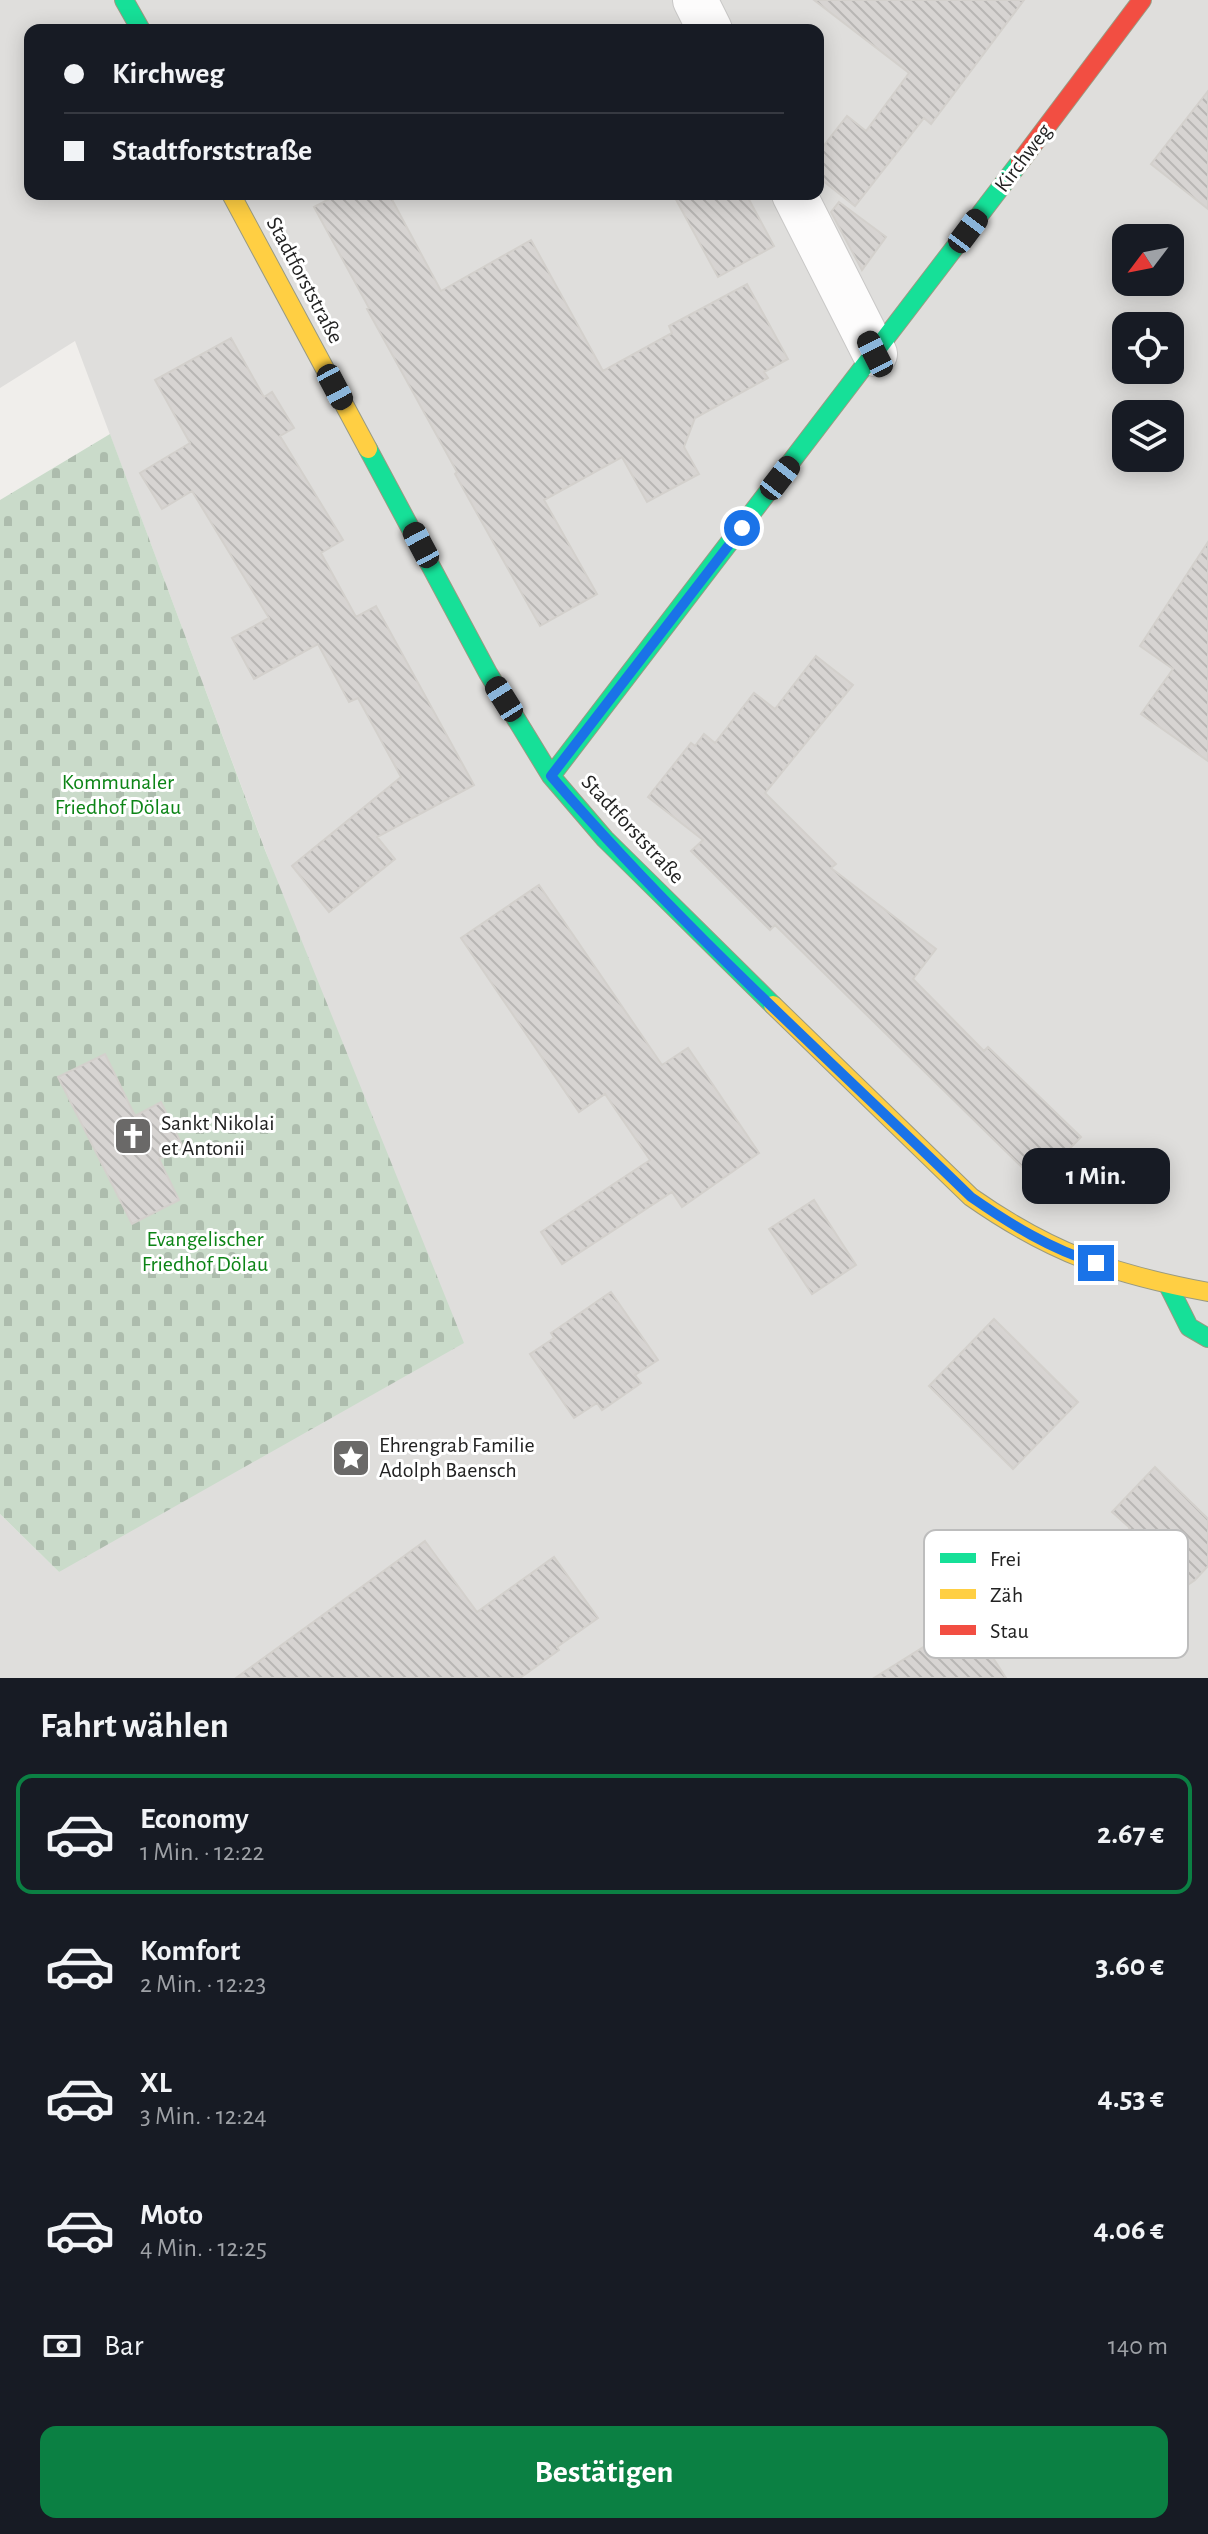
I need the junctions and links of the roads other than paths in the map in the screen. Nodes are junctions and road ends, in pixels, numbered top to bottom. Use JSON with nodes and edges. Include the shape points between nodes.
{"nodes":[{"id":1,"x":124,"y":0,"type":"edge"},
{"id":2,"x":695,"y":0,"type":"edge"},
{"id":3,"x":1142,"y":0,"type":"edge"},
{"id":4,"x":138,"y":24,"type":"edge"},
{"id":5,"x":707,"y":24,"type":"edge"},
{"id":6,"x":234,"y":200,"type":"edge"},
{"id":7,"x":797,"y":200,"type":"edge"},
{"id":8,"x":875,"y":354,"type":"junction"},
{"id":9,"x":551,"y":776,"type":"junction"},
{"id":10,"x":1195,"y":1271,"type":"dead end"},
{"id":11,"x":1168,"y":1285,"type":"junction"},
{"id":12,"x":1208,"y":1292,"type":"edge"},
{"id":13,"x":1208,"y":1338,"type":"edge"}],
"edges":[{"from":1,"to":4,"type":"main road"},
{"from":2,"to":5,"type":"street"},
{"from":3,"to":8,"type":"main road","name":"Kirchweg"},
{"from":6,"to":9,"type":"main road","name":"Stadtforststraße","via":[[488,673]]},
{"from":7,"to":8,"type":"street"},
{"from":8,"to":9,"type":"main road","name":"Kirchweg"},
{"from":9,"to":11,"type":"main road","name":"Stadtforststraße","via":[[706,941],[971,1197],[1072,1256]]},
{"from":10,"to":11,"type":"main road"},
{"from":11,"to":12,"type":"main road","name":"Stadtforststraße"},
{"from":11,"to":13,"type":"main road","via":[[1189,1327]]}]}
